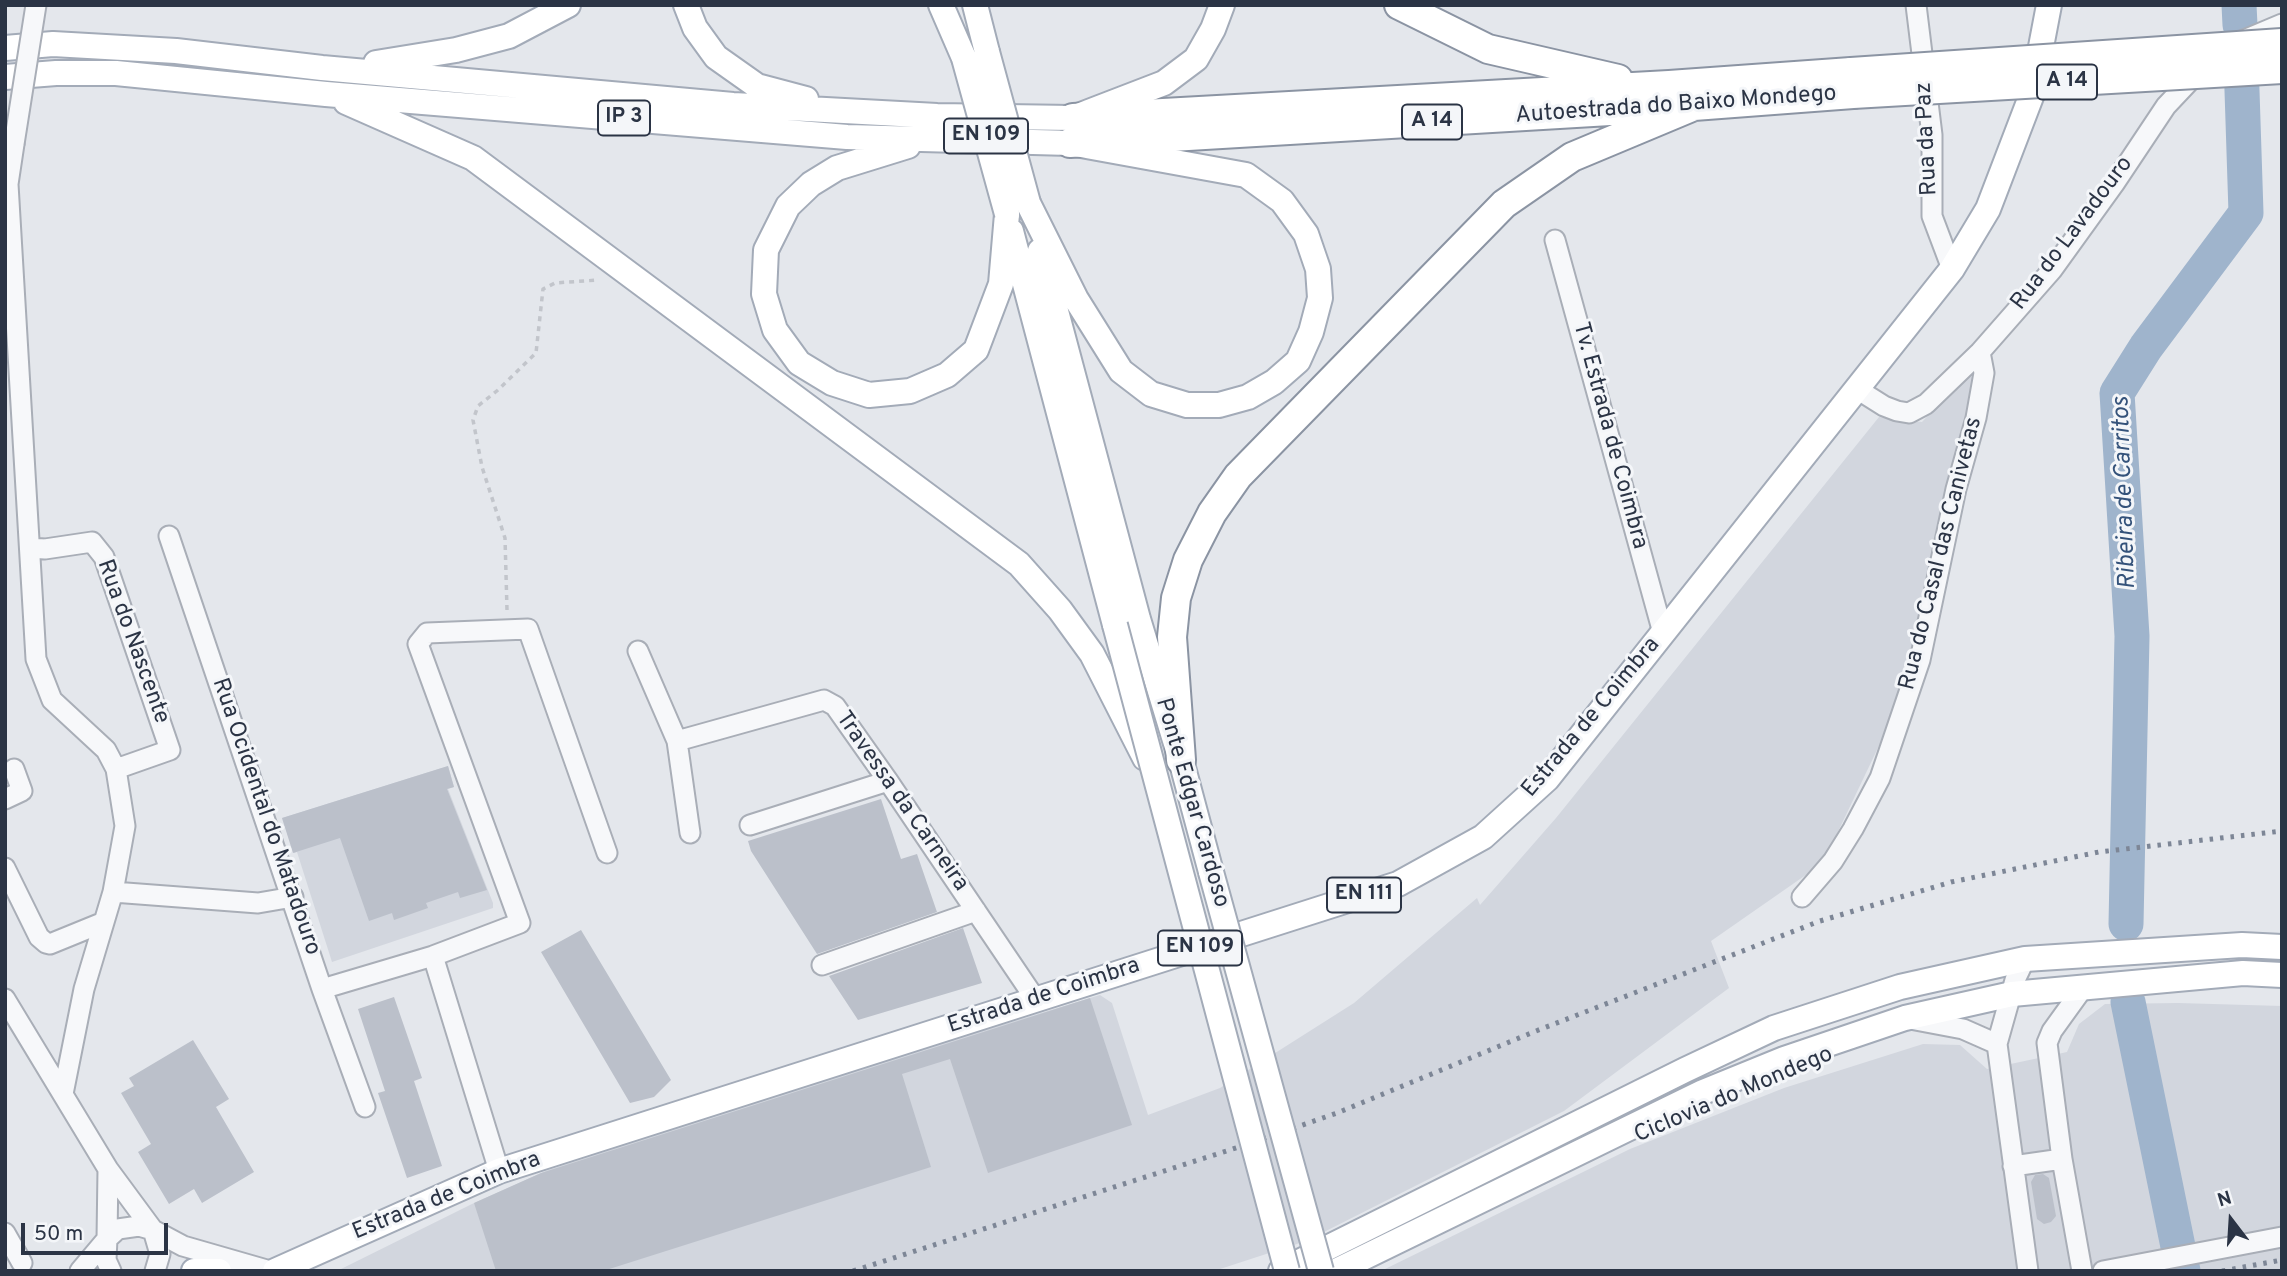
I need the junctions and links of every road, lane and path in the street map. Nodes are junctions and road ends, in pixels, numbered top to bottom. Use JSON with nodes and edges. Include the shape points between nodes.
{"nodes":[{"id":1,"x":36,"y":5,"type":"edge"},
{"id":2,"x":568,"y":5,"type":"edge"},
{"id":3,"x":687,"y":5,"type":"edge"},
{"id":4,"x":941,"y":5,"type":"edge"},
{"id":5,"x":950,"y":5,"type":"edge"},
{"id":6,"x":975,"y":5,"type":"edge"},
{"id":7,"x":992,"y":5,"type":"edge"},
{"id":8,"x":1222,"y":5,"type":"edge"},
{"id":9,"x":1399,"y":5,"type":"edge"},
{"id":10,"x":1916,"y":5,"type":"edge"},
{"id":11,"x":2049,"y":5,"type":"edge"},
{"id":12,"x":2282,"y":24,"type":"edge"},
{"id":13,"x":2282,"y":43,"type":"edge"},
{"id":14,"x":5,"y":48,"type":"edge"},
{"id":15,"x":976,"y":55,"type":"junction"},
{"id":16,"x":322,"y":68,"type":"junction"},
{"id":17,"x":2282,"y":69,"type":"edge"},
{"id":18,"x":5,"y":77,"type":"edge"},
{"id":19,"x":1852,"y":83,"type":"junction"},
{"id":20,"x":1669,"y":85,"type":"junction"},
{"id":21,"x":326,"y":94,"type":"junction"},
{"id":22,"x":1694,"y":106,"type":"junction"},
{"id":23,"x":857,"y":113,"type":"junction"},
{"id":24,"x":1071,"y":131,"type":"junction"},
{"id":25,"x":926,"y":140,"type":"junction"},
{"id":26,"x":1017,"y":208,"type":"junction"},
{"id":27,"x":1555,"y":240,"type":"dead end"},
{"id":28,"x":1952,"y":269,"type":"junction"},
{"id":29,"x":599,"y":279,"type":"dead end"},
{"id":30,"x":1980,"y":352,"type":"junction"},
{"id":31,"x":1857,"y":389,"type":"junction"},
{"id":32,"x":170,"y":536,"type":"dead end"},
{"id":33,"x":30,"y":548,"type":"junction"},
{"id":34,"x":1126,"y":622,"type":"junction"},
{"id":35,"x":510,"y":629,"type":"junction"},
{"id":36,"x":1663,"y":633,"type":"junction"},
{"id":37,"x":638,"y":651,"type":"dead end"},
{"id":38,"x":677,"y":741,"type":"junction"},
{"id":39,"x":1181,"y":760,"type":"junction"},
{"id":40,"x":14,"y":769,"type":"dead end"},
{"id":41,"x":116,"y":769,"type":"junction"},
{"id":42,"x":1152,"y":772,"type":"junction"},
{"id":43,"x":888,"y":780,"type":"junction"},
{"id":44,"x":5,"y":799,"type":"edge"},
{"id":45,"x":750,"y":825,"type":"dead end"},
{"id":46,"x":690,"y":833,"type":"dead end"},
{"id":47,"x":607,"y":853,"type":"dead end"},
{"id":48,"x":5,"y":868,"type":"edge"},
{"id":49,"x":113,"y":892,"type":"junction"},
{"id":50,"x":293,"y":897,"type":"junction"},
{"id":51,"x":1802,"y":897,"type":"dead end"},
{"id":52,"x":976,"y":911,"type":"junction"},
{"id":53,"x":104,"y":922,"type":"junction"},
{"id":54,"x":2282,"y":947,"type":"edge"},
{"id":55,"x":433,"y":956,"type":"junction"},
{"id":56,"x":2025,"y":959,"type":"junction"},
{"id":57,"x":822,"y":965,"type":"dead end"},
{"id":58,"x":2282,"y":975,"type":"edge"},
{"id":59,"x":2083,"y":988,"type":"junction"},
{"id":60,"x":322,"y":989,"type":"junction"},
{"id":61,"x":2012,"y":994,"type":"junction"},
{"id":62,"x":5,"y":999,"type":"edge"},
{"id":63,"x":1037,"y":1000,"type":"junction"},
{"id":64,"x":1905,"y":1018,"type":"junction"},
{"id":65,"x":1997,"y":1044,"type":"junction"},
{"id":66,"x":63,"y":1094,"type":"junction"},
{"id":67,"x":365,"y":1107,"type":"dead end"},
{"id":68,"x":2062,"y":1159,"type":"junction"},
{"id":69,"x":2013,"y":1166,"type":"junction"},
{"id":70,"x":108,"y":1169,"type":"junction"},
{"id":71,"x":499,"y":1171,"type":"junction"},
{"id":72,"x":153,"y":1230,"type":"junction"},
{"id":73,"x":5,"y":1233,"type":"edge"},
{"id":74,"x":2282,"y":1237,"type":"edge"},
{"id":75,"x":107,"y":1239,"type":"junction"},
{"id":76,"x":20,"y":1266,"type":"edge"},
{"id":77,"x":80,"y":1271,"type":"edge"},
{"id":78,"x":111,"y":1271,"type":"edge"},
{"id":79,"x":155,"y":1271,"type":"edge"},
{"id":80,"x":194,"y":1271,"type":"edge"},
{"id":81,"x":219,"y":1271,"type":"edge"},
{"id":82,"x":272,"y":1271,"type":"edge"},
{"id":83,"x":1281,"y":1271,"type":"edge"},
{"id":84,"x":1287,"y":1271,"type":"edge"},
{"id":85,"x":1321,"y":1271,"type":"edge"},
{"id":86,"x":1336,"y":1271,"type":"edge"},
{"id":87,"x":2028,"y":1271,"type":"edge"},
{"id":88,"x":2082,"y":1271,"type":"edge"},
{"id":89,"x":2103,"y":1271,"type":"edge"}],
"edges":[{"from":1,"to":33,"type":"street","bridge":true,"via":[[8,184]]},
{"from":2,"to":16,"type":"main road","via":[[509,36],[456,50]]},
{"from":3,"to":23,"type":"main road","via":[[695,29],[716,57],[757,86]]},
{"from":4,"to":15,"type":"main road"},
{"from":5,"to":15,"type":"main road","number":"EN 109"},
{"from":6,"to":15,"type":"main road","number":"EN 109"},
{"from":7,"to":15,"type":"main road"},
{"from":8,"to":24,"type":"main road","via":[[1196,59],[1164,83]]},
{"from":9,"to":20,"type":"highway","via":[[1488,49],[1605,77]]},
{"from":10,"to":28,"type":"street","name":"Rua da Paz","via":[[1932,135],[1932,216]]},
{"from":11,"to":28,"type":"main road","name":"Estrada de Coimbra","number":"EN 111","via":[[2032,94],[1989,209]]},
{"from":12,"to":30,"type":"street","name":"Rua do Lavadouro","via":[[2224,52],[2180,89],[2052,270]]},
{"from":13,"to":19,"type":"highway","name":"Autoestrada do Baixo Mondego","number":"A 14","bridge":true},
{"from":14,"to":16,"type":"main road","number":"IP 3","via":[[53,44],[176,51]]},
{"from":15,"to":26,"type":"main road","number":"EN 109","bridge":true},
{"from":16,"to":23,"type":"main road","number":"IP 3"},
{"from":17,"to":19,"type":"highway","name":"Autoestrada do Baixo Mondego","number":"A 14","bridge":true},
{"from":18,"to":21,"type":"main road","number":"IP 3","via":[[116,73]]},
{"from":19,"to":20,"type":"highway","name":"Autoestrada do Baixo Mondego","number":"A 14"},
{"from":19,"to":22,"type":"highway","name":"Autoestrada do Baixo Mondego","number":"A 14"},
{"from":20,"to":24,"type":"highway","name":"Autoestrada do Baixo Mondego","number":"A 14"},
{"from":21,"to":25,"type":"main road","number":"IP 3"},
{"from":21,"to":42,"type":"main road","via":[[473,158],[1018,564],[1092,654]]},
{"from":22,"to":24,"type":"highway","name":"Autoestrada do Baixo Mondego","number":"A 14"},
{"from":22,"to":39,"type":"highway","via":[[1572,157],[1504,204],[1238,476],[1212,513],[1188,560],[1176,597],[1172,637]]},
{"from":23,"to":24,"type":"main road","number":"IP 3"},
{"from":24,"to":25,"type":"main road","number":"IP 3"},
{"from":24,"to":26,"type":"main road","via":[[1246,175],[1282,201],[1306,234],[1318,269],[1320,298],[1298,361],[1248,397],[1219,405],[1186,405],[1151,394],[1121,371]]},
{"from":25,"to":26,"type":"main road","via":[[837,168],[788,205],[766,250],[764,294],[775,330],[799,363],[832,383],[869,395],[910,391],[947,375],[975,350],[1001,284]]},
{"from":26,"to":34,"type":"main road","number":"EN 109"},
{"from":27,"to":36,"type":"street","name":"Tv. Estrada de Coimbra"},
{"from":28,"to":31,"type":"main road","name":"Estrada de Coimbra","number":"EN 111"},
{"from":29,"to":35,"type":"path","via":[[555,283],[543,289],[536,354],[478,406],[473,421],[505,538]]},
{"from":30,"to":31,"type":"street","name":"Rua do Lavadouro","via":[[1926,404],[1909,413],[1884,406]]},
{"from":30,"to":51,"type":"street","name":"Rua do Casal das Canivetas","via":[[1984,373],[1976,418],[1920,660],[1880,778],[1833,861]]},
{"from":31,"to":36,"type":"main road","name":"Estrada de Coimbra","number":"EN 111"},
{"from":32,"to":50,"type":"street","name":"Rua Ocidental do Matadouro"},
{"from":33,"to":41,"type":"street","via":[[36,659],[52,701],[106,750]]},
{"from":33,"to":41,"type":"street","name":"Rua do Nascente","via":[[92,542],[104,557],[170,750]]},
{"from":34,"to":39,"type":"main road","name":"Ponte Edgar Cardoso","number":"EN 109"},
{"from":34,"to":42,"type":"main road","name":"Ponte Edgar Cardoso","number":"EN 109","bridge":true},
{"from":35,"to":47,"type":"street","via":[[528,629]]},
{"from":35,"to":55,"type":"street","via":[[427,633],[418,644],[520,923]]},
{"from":36,"to":63,"type":"main road","name":"Estrada de Coimbra","number":"EN 111","via":[[1547,779],[1483,837],[1398,884]]},
{"from":37,"to":38,"type":"street"},
{"from":38,"to":43,"type":"street","name":"Travessa da Carneira","via":[[824,700],[835,706]]},
{"from":38,"to":46,"type":"street"},
{"from":39,"to":85,"type":"main road","name":"Ponte Edgar Cardoso","number":"EN 109","bridge":true},
{"from":40,"to":44,"type":"street","via":[[23,791]]},
{"from":41,"to":49,"type":"street","via":[[125,826]]},
{"from":42,"to":84,"type":"main road","name":"Ponte Edgar Cardoso","number":"EN 109","bridge":true},
{"from":43,"to":45,"type":"street"},
{"from":43,"to":52,"type":"street","name":"Travessa da Carneira"},
{"from":48,"to":53,"type":"street","via":[[46,943]]},
{"from":49,"to":50,"type":"street","via":[[258,903]]},
{"from":49,"to":53,"type":"street"},
{"from":50,"to":60,"type":"street","name":"Rua Ocidental do Matadouro"},
{"from":52,"to":57,"type":"street"},
{"from":52,"to":63,"type":"street","name":"Travessa da Carneira"},
{"from":53,"to":66,"type":"street","via":[[84,989]]},
{"from":54,"to":56,"type":"main road","via":[[2242,945]]},
{"from":55,"to":60,"type":"street"},
{"from":55,"to":71,"type":"street"},
{"from":56,"to":61,"type":"street"},
{"from":56,"to":83,"type":"main road","via":[[1900,988],[1774,1028]]},
{"from":58,"to":59,"type":"main road","via":[[2243,973]]},
{"from":59,"to":61,"type":"main road"},
{"from":59,"to":68,"type":"street","via":[[2047,1043]]},
{"from":60,"to":67,"type":"street","name":"Rua Ocidental do Matadouro"},
{"from":61,"to":64,"type":"main road"},
{"from":61,"to":65,"type":"street"},
{"from":62,"to":66,"type":"street"},
{"from":63,"to":71,"type":"main road","name":"Estrada de Coimbra","number":"EN 111"},
{"from":64,"to":65,"type":"street","via":[[1963,1029]]},
{"from":64,"to":86,"type":"main road","via":[[1703,1092]]},
{"from":65,"to":69,"type":"street"},
{"from":66,"to":70,"type":"street"},
{"from":68,"to":69,"type":"street"},
{"from":68,"to":88,"type":"street"},
{"from":69,"to":87,"type":"street"},
{"from":70,"to":72,"type":"street"},
{"from":70,"to":75,"type":"street"},
{"from":71,"to":82,"type":"main road","name":"Estrada de Coimbra","number":"EN 111"},
{"from":72,"to":75,"type":"street","via":[[118,1229]]},
{"from":72,"to":79,"type":"street","via":[[160,1254]]},
{"from":72,"to":82,"type":"street","via":[[183,1246]]},
{"from":73,"to":76,"type":"street"},
{"from":74,"to":89,"type":"street"},
{"from":75,"to":77,"type":"street"},
{"from":75,"to":78,"type":"street","via":[[106,1260]]},
{"from":80,"to":81,"type":"main road"}]}
